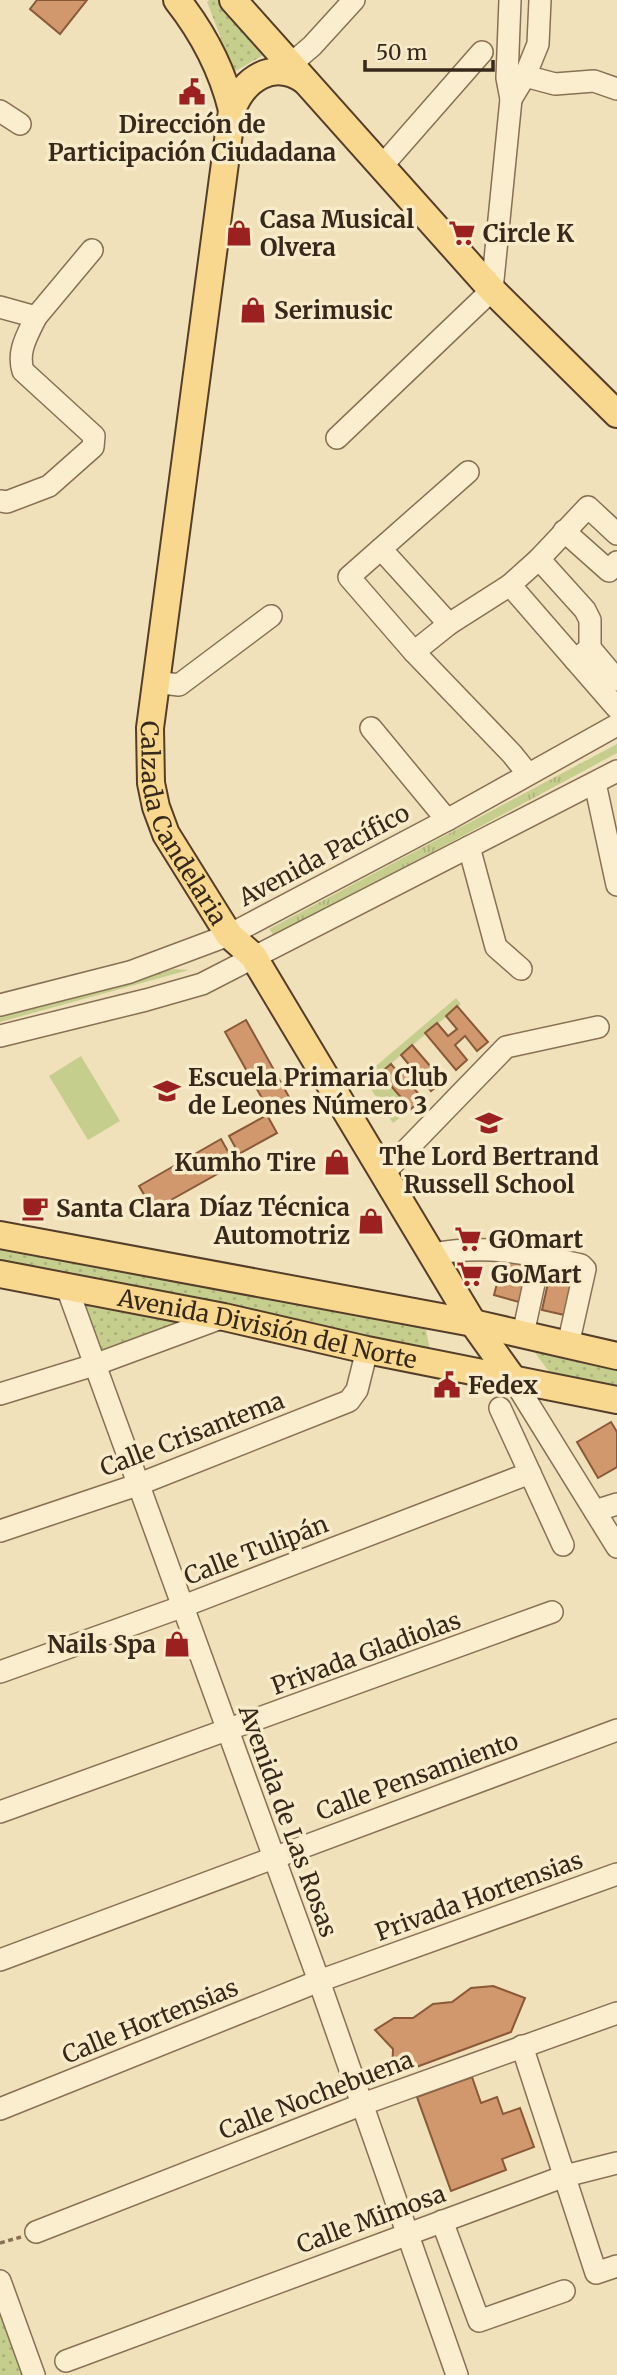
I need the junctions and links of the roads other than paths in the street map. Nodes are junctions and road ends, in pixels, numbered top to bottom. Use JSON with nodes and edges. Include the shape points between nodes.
{"nodes":[{"id":1,"x":233,"y":0,"type":"edge"},
{"id":2,"x":354,"y":0,"type":"edge"},
{"id":3,"x":510,"y":0,"type":"edge"},
{"id":4,"x":540,"y":0,"type":"edge"},
{"id":5,"x":179,"y":1,"type":"edge"},
{"id":6,"x":482,"y":52,"type":"dead end"},
{"id":7,"x":298,"y":73,"type":"junction"},
{"id":8,"x":525,"y":76,"type":"junction"},
{"id":9,"x":617,"y":89,"type":"edge"},
{"id":10,"x":511,"y":99,"type":"junction"},
{"id":11,"x":232,"y":110,"type":"junction"},
{"id":12,"x":0,"y":111,"type":"edge"},
{"id":13,"x":20,"y":124,"type":"dead end"},
{"id":14,"x":382,"y":166,"type":"junction"},
{"id":15,"x":92,"y":250,"type":"dead end"},
{"id":16,"x":492,"y":290,"type":"junction"},
{"id":17,"x":0,"y":307,"type":"edge"},
{"id":18,"x":36,"y":317,"type":"junction"},
{"id":19,"x":617,"y":414,"type":"edge"},
{"id":20,"x":337,"y":438,"type":"dead end"},
{"id":21,"x":468,"y":472,"type":"dead end"},
{"id":22,"x":0,"y":501,"type":"edge"},
{"id":23,"x":564,"y":531,"type":"junction"},
{"id":24,"x":617,"y":534,"type":"edge"},
{"id":25,"x":381,"y":549,"type":"junction"},
{"id":26,"x":539,"y":559,"type":"junction"},
{"id":27,"x":617,"y":562,"type":"edge"},
{"id":28,"x":510,"y":585,"type":"junction"},
{"id":29,"x":271,"y":616,"type":"dead end"},
{"id":30,"x":449,"y":624,"type":"junction"},
{"id":31,"x":414,"y":652,"type":"junction"},
{"id":32,"x":583,"y":654,"type":"junction"},
{"id":33,"x":617,"y":680,"type":"edge"},
{"id":34,"x":156,"y":682,"type":"junction"},
{"id":35,"x":617,"y":708,"type":"edge"},
{"id":36,"x":617,"y":725,"type":"edge"},
{"id":37,"x":370,"y":728,"type":"dead end"},
{"id":38,"x":617,"y":771,"type":"edge"},
{"id":39,"x":528,"y":774,"type":"junction"},
{"id":40,"x":595,"y":783,"type":"junction"},
{"id":41,"x":447,"y":820,"type":"junction"},
{"id":42,"x":469,"y":847,"type":"junction"},
{"id":43,"x":616,"y":872,"type":"edge"},
{"id":44,"x":229,"y":935,"type":"junction"},
{"id":45,"x":253,"y":956,"type":"junction"},
{"id":46,"x":521,"y":969,"type":"dead end"},
{"id":47,"x":0,"y":1005,"type":"edge"},
{"id":48,"x":598,"y":1027,"type":"dead end"},
{"id":49,"x":0,"y":1036,"type":"edge"},
{"id":50,"x":383,"y":1174,"type":"junction"},
{"id":51,"x":0,"y":1235,"type":"edge"},
{"id":52,"x":432,"y":1254,"type":"junction"},
{"id":53,"x":540,"y":1256,"type":"junction"},
{"id":54,"x":0,"y":1274,"type":"edge"},
{"id":55,"x":66,"y":1285,"type":"junction"},
{"id":56,"x":224,"y":1317,"type":"junction"},
{"id":57,"x":473,"y":1323,"type":"junction"},
{"id":58,"x":523,"y":1334,"type":"junction"},
{"id":59,"x":568,"y":1345,"type":"junction"},
{"id":60,"x":367,"y":1350,"type":"junction"},
{"id":61,"x":617,"y":1356,"type":"edge"},
{"id":62,"x":94,"y":1365,"type":"junction"},
{"id":63,"x":513,"y":1380,"type":"junction"},
{"id":64,"x":0,"y":1394,"type":"edge"},
{"id":65,"x":617,"y":1400,"type":"edge"},
{"id":66,"x":500,"y":1408,"type":"dead end"},
{"id":67,"x":530,"y":1473,"type":"junction"},
{"id":68,"x":137,"y":1485,"type":"junction"},
{"id":69,"x":617,"y":1504,"type":"edge"},
{"id":70,"x":595,"y":1511,"type":"junction"},
{"id":71,"x":0,"y":1531,"type":"edge"},
{"id":72,"x":564,"y":1545,"type":"dead end"},
{"id":73,"x":617,"y":1547,"type":"edge"},
{"id":74,"x":181,"y":1607,"type":"junction"},
{"id":75,"x":552,"y":1612,"type":"dead end"},
{"id":76,"x":0,"y":1672,"type":"edge"},
{"id":77,"x":617,"y":1731,"type":"edge"},
{"id":78,"x":227,"y":1732,"type":"junction"},
{"id":79,"x":0,"y":1812,"type":"edge"},
{"id":80,"x":273,"y":1857,"type":"junction"},
{"id":81,"x":617,"y":1874,"type":"edge"},
{"id":82,"x":0,"y":1960,"type":"edge"},
{"id":83,"x":319,"y":1982,"type":"junction"},
{"id":84,"x":617,"y":2013,"type":"edge"},
{"id":85,"x":522,"y":2046,"type":"junction"},
{"id":86,"x":363,"y":2104,"type":"junction"},
{"id":87,"x":0,"y":2109,"type":"edge"},
{"id":88,"x":617,"y":2163,"type":"edge"},
{"id":89,"x":565,"y":2176,"type":"junction"},
{"id":90,"x":442,"y":2221,"type":"junction"},
{"id":91,"x":36,"y":2232,"type":"dead end"},
{"id":92,"x":408,"y":2235,"type":"junction"},
{"id":93,"x":617,"y":2266,"type":"edge"},
{"id":94,"x":0,"y":2281,"type":"edge"},
{"id":95,"x":564,"y":2291,"type":"dead end"},
{"id":96,"x":66,"y":2361,"type":"dead end"},
{"id":97,"x":34,"y":2375,"type":"edge"},
{"id":98,"x":457,"y":2375,"type":"edge"}],
"edges":[{"from":1,"to":7,"type":"main road"},
{"from":2,"to":7,"type":"street","via":[[312,46]]},
{"from":3,"to":10,"type":"street","via":[[507,78]]},
{"from":4,"to":8,"type":"street","via":[[538,44]]},
{"from":5,"to":11,"type":"main road","name":"Calzada Candelaria","via":[[219,68]]},
{"from":6,"to":14,"type":"street"},
{"from":7,"to":11,"type":"main road","via":[[260,75],[238,94]]},
{"from":7,"to":14,"type":"main road"},
{"from":8,"to":9,"type":"street","via":[[555,84],[594,81]]},
{"from":8,"to":10,"type":"street"},
{"from":10,"to":16,"type":"street"},
{"from":11,"to":34,"type":"main road","name":"Calzada Candelaria"},
{"from":12,"to":13,"type":"street"},
{"from":14,"to":16,"type":"main road"},
{"from":15,"to":18,"type":"street"},
{"from":16,"to":19,"type":"main road"},
{"from":16,"to":20,"type":"street"},
{"from":17,"to":18,"type":"street"},
{"from":18,"to":22,"type":"street","via":[[19,358],[23,371],[95,440],[93,447],[49,486]]},
{"from":21,"to":25,"type":"street"},
{"from":23,"to":24,"type":"street","via":[[588,507]]},
{"from":23,"to":26,"type":"street"},
{"from":23,"to":27,"type":"street","via":[[608,571]]},
{"from":25,"to":30,"type":"street"},
{"from":25,"to":31,"type":"street","via":[[349,577]]},
{"from":26,"to":28,"type":"street"},
{"from":26,"to":32,"type":"street","via":[[590,620]]},
{"from":28,"to":30,"type":"street"},
{"from":28,"to":32,"type":"street"},
{"from":29,"to":34,"type":"street","via":[[179,685]]},
{"from":30,"to":31,"type":"street"},
{"from":31,"to":39,"type":"street"},
{"from":32,"to":33,"type":"street"},
{"from":32,"to":35,"type":"street"},
{"from":34,"to":44,"type":"main road","name":"Calzada Candelaria","via":[[149,757],[156,807],[166,834]]},
{"from":36,"to":39,"type":"street","name":"Avenida Pacífico"},
{"from":37,"to":41,"type":"street"},
{"from":38,"to":40,"type":"street"},
{"from":39,"to":41,"type":"street","name":"Avenida Pacífico"},
{"from":40,"to":42,"type":"street"},
{"from":40,"to":43,"type":"street"},
{"from":41,"to":44,"type":"street","name":"Avenida Pacífico"},
{"from":42,"to":45,"type":"street"},
{"from":42,"to":46,"type":"street","via":[[496,947]]},
{"from":44,"to":45,"type":"main road","name":"Calzada Candelaria"},
{"from":44,"to":47,"type":"street","name":"Avenida Pacífico","via":[[130,972]]},
{"from":45,"to":49,"type":"street","via":[[202,984]]},
{"from":45,"to":50,"type":"main road","name":"Calzada Candelaria"},
{"from":48,"to":50,"type":"street","via":[[506,1047]]},
{"from":50,"to":52,"type":"main road","name":"Calzada Candelaria"},
{"from":51,"to":57,"type":"main road","name":"Avenida División del Norte"},
{"from":52,"to":53,"type":"street","via":[[474,1248]]},
{"from":52,"to":57,"type":"main road","name":"Calzada Candelaria"},
{"from":53,"to":58,"type":"street"},
{"from":53,"to":59,"type":"street","via":[[585,1269]]},
{"from":54,"to":55,"type":"main road","name":"Avenida División del Norte"},
{"from":55,"to":56,"type":"main road","name":"Avenida División del Norte"},
{"from":55,"to":62,"type":"street","name":"Avenida de Las Rosas"},
{"from":56,"to":60,"type":"main road","name":"Avenida División del Norte"},
{"from":56,"to":62,"type":"street"},
{"from":57,"to":58,"type":"main road","name":"Avenida División del Norte"},
{"from":57,"to":63,"type":"main road","name":"Calzada Candelaria"},
{"from":58,"to":59,"type":"main road","name":"Avenida División del Norte"},
{"from":59,"to":61,"type":"main road","name":"Avenida División del Norte"},
{"from":60,"to":63,"type":"main road","name":"Avenida División del Norte"},
{"from":60,"to":68,"type":"street","name":"Calle Crisantema","via":[[358,1390],[349,1401]]},
{"from":62,"to":64,"type":"street"},
{"from":62,"to":68,"type":"street","name":"Avenida de Las Rosas"},
{"from":63,"to":65,"type":"main road","name":"Avenida División del Norte"},
{"from":63,"to":70,"type":"street","name":"Calzada Candelaria"},
{"from":66,"to":67,"type":"street"},
{"from":67,"to":72,"type":"street"},
{"from":67,"to":74,"type":"street","name":"Calle Tulipán"},
{"from":68,"to":71,"type":"street","name":"Calle Crisantema"},
{"from":68,"to":74,"type":"street","name":"Avenida de Las Rosas"},
{"from":69,"to":70,"type":"street"},
{"from":70,"to":73,"type":"street","name":"Calzada Candelaria"},
{"from":74,"to":76,"type":"street","name":"Calle Tulipán"},
{"from":74,"to":78,"type":"street","name":"Avenida de Las Rosas"},
{"from":75,"to":78,"type":"street","name":"Privada Gladiolas"},
{"from":77,"to":80,"type":"street","name":"Calle Pensamiento"},
{"from":78,"to":79,"type":"street","name":"Privada Gladiolas"},
{"from":78,"to":80,"type":"street","name":"Avenida de Las Rosas"},
{"from":80,"to":82,"type":"street","name":"Calle Pensamiento"},
{"from":80,"to":83,"type":"street","name":"Avenida de Las Rosas"},
{"from":81,"to":83,"type":"street","name":"Privada Hortensias"},
{"from":83,"to":86,"type":"street","name":"Avenida de Las Rosas"},
{"from":83,"to":87,"type":"street","name":"Calle Hortensias"},
{"from":84,"to":85,"type":"street","name":"Calle Nochebuena"},
{"from":85,"to":86,"type":"street","name":"Calle Nochebuena"},
{"from":85,"to":89,"type":"street"},
{"from":86,"to":91,"type":"street","name":"Calle Nochebuena"},
{"from":86,"to":92,"type":"street","name":"Avenida de Las Rosas"},
{"from":88,"to":89,"type":"street","name":"Calle Mimosa"},
{"from":89,"to":90,"type":"street","name":"Calle Mimosa"},
{"from":89,"to":93,"type":"street","via":[[596,2273]]},
{"from":90,"to":92,"type":"street","name":"Calle Mimosa"},
{"from":90,"to":95,"type":"street","via":[[479,2321]]},
{"from":92,"to":96,"type":"street","name":"Calle Mimosa"},
{"from":92,"to":98,"type":"street","name":"Avenida de Las Rosas"},
{"from":94,"to":97,"type":"street"}]}
